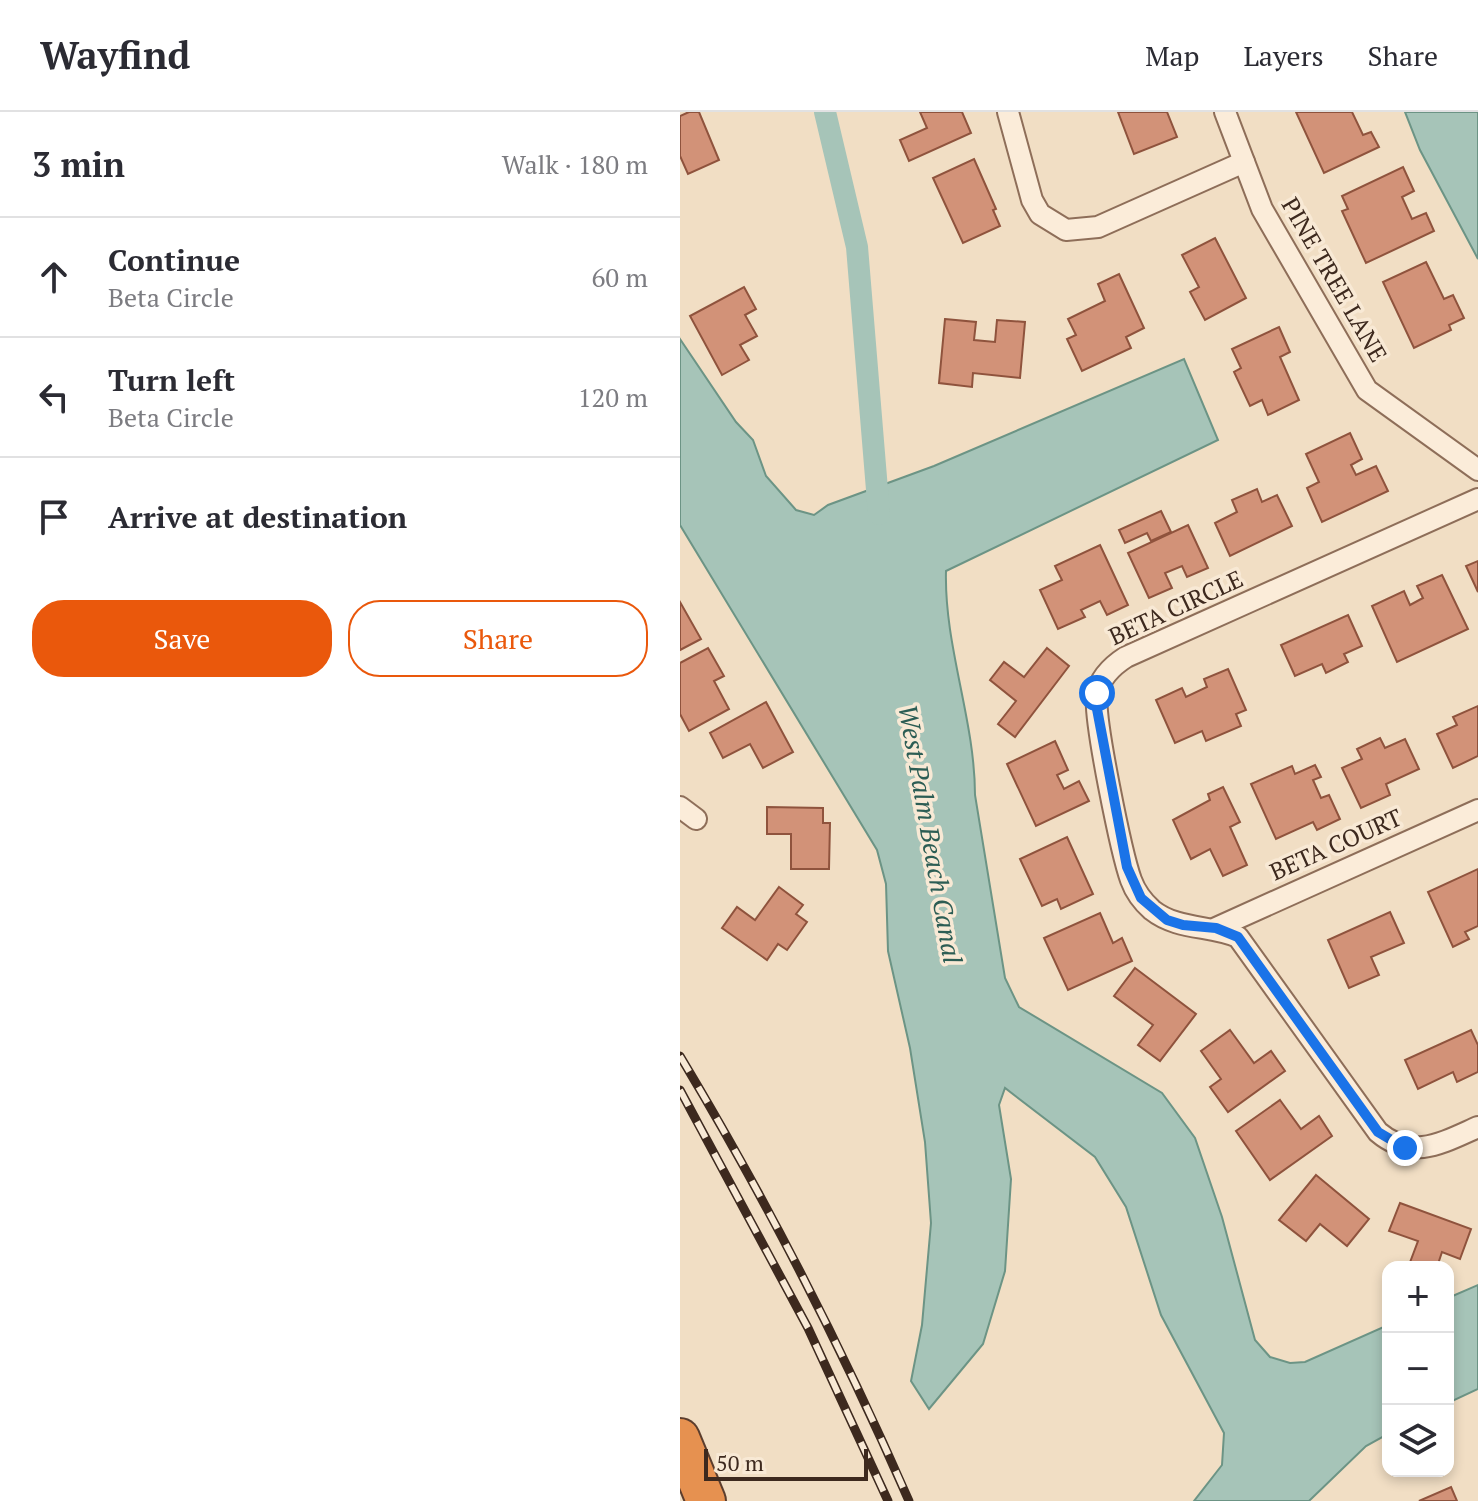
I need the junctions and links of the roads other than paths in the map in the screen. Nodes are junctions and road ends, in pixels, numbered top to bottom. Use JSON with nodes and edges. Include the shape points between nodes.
{"nodes":[{"id":1,"x":1008,"y":112,"type":"edge"},
{"id":2,"x":1225,"y":112,"type":"edge"},
{"id":3,"x":1244,"y":162,"type":"junction"},
{"id":4,"x":1478,"y":470,"type":"edge"},
{"id":5,"x":1478,"y":499,"type":"edge"},
{"id":6,"x":1478,"y":810,"type":"edge"},
{"id":7,"x":1216,"y":928,"type":"junction"},
{"id":8,"x":1478,"y":1127,"type":"edge"},
{"id":9,"x":680,"y":1438,"type":"edge"},
{"id":10,"x":706,"y":1501,"type":"edge"}],
"edges":[{"from":1,"to":3,"type":"street","via":[[1032,200],[1040,214],[1066,230],[1098,227]]},
{"from":2,"to":3,"type":"street","name":"PINE TREE LANE"},
{"from":3,"to":4,"type":"street","name":"PINE TREE LANE","via":[[1262,209],[1367,390]]},
{"from":5,"to":7,"type":"street","name":"BETA CIRCLE","via":[[1126,657],[1103,678],[1097,709],[1132,883],[1167,920]]},
{"from":6,"to":7,"type":"street","name":"BETA COURT"},
{"from":7,"to":8,"type":"street","name":"BETA CIRCLE","via":[[1249,948],[1378,1132],[1405,1148],[1437,1145]]},
{"from":9,"to":10,"type":"highway"}]}
